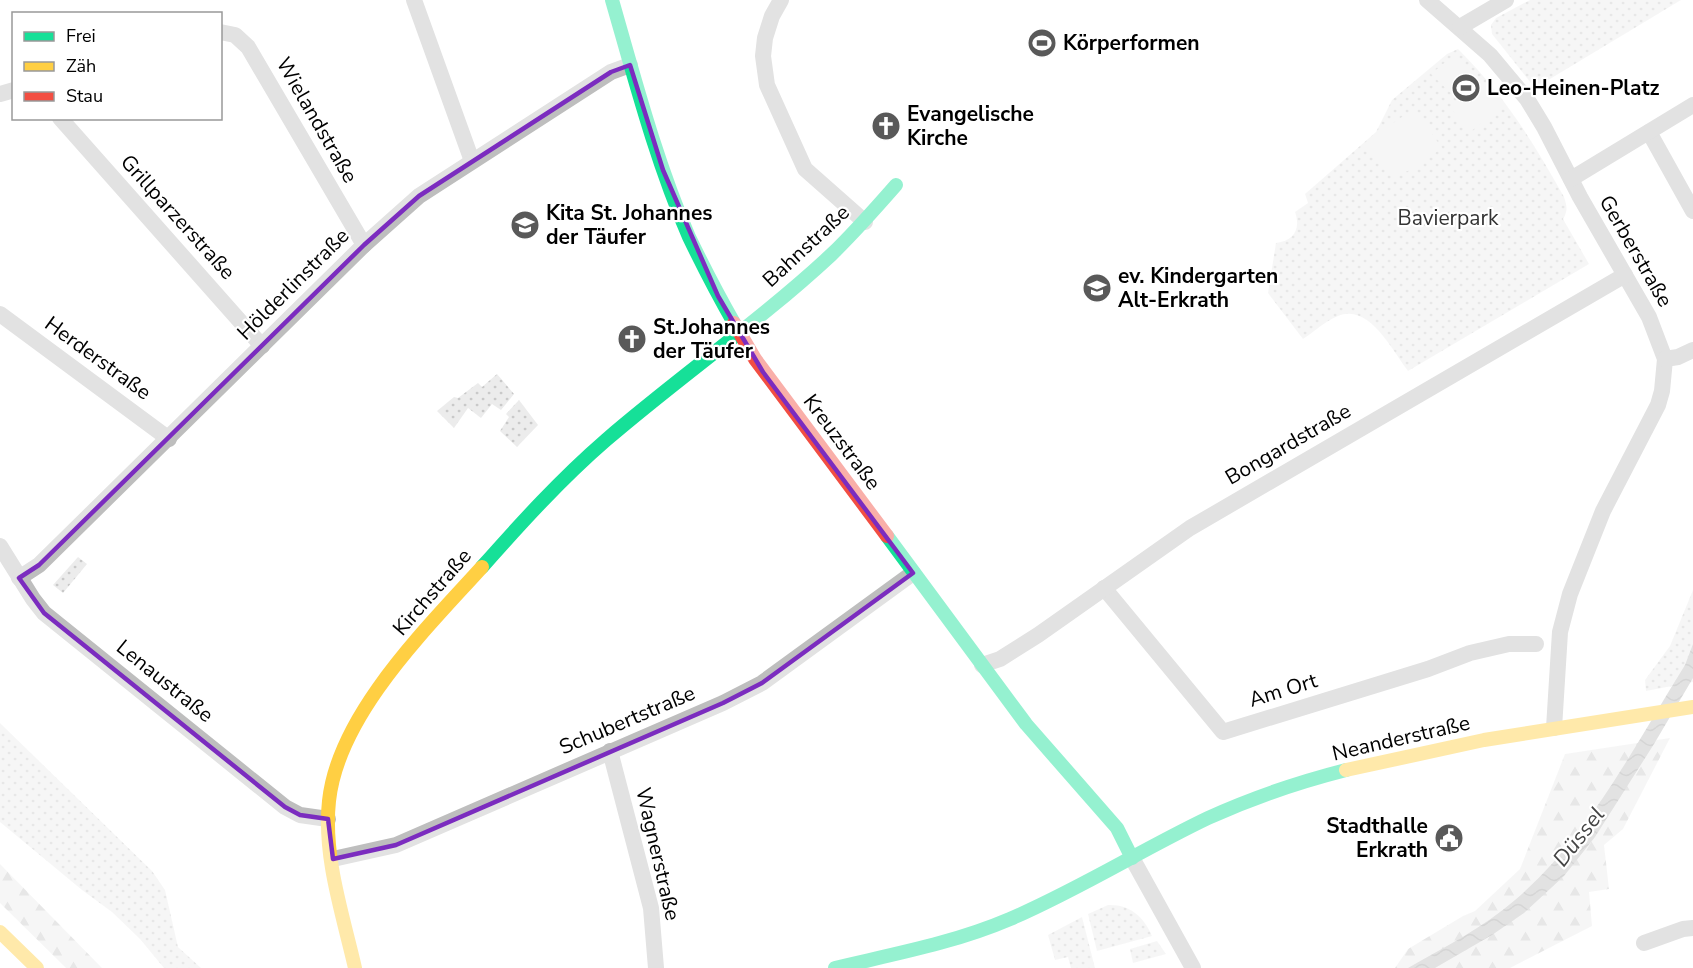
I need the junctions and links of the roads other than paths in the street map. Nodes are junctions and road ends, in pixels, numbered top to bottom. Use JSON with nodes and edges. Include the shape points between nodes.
{"nodes":[{"id":1,"x":414,"y":0,"type":"edge"},
{"id":2,"x":612,"y":0,"type":"edge"},
{"id":3,"x":781,"y":0,"type":"edge"},
{"id":4,"x":1427,"y":0,"type":"edge"},
{"id":5,"x":1506,"y":0,"type":"edge"},
{"id":6,"x":1461,"y":27,"type":"junction"},
{"id":7,"x":222,"y":32,"type":"edge"},
{"id":8,"x":630,"y":65,"type":"junction"},
{"id":9,"x":1693,"y":105,"type":"edge"},
{"id":10,"x":62,"y":120,"type":"edge"},
{"id":11,"x":1649,"y":132,"type":"junction"},
{"id":12,"x":472,"y":161,"type":"junction"},
{"id":13,"x":1571,"y":179,"type":"junction"},
{"id":14,"x":896,"y":185,"type":"dead end"},
{"id":15,"x":1693,"y":211,"type":"edge"},
{"id":16,"x":865,"y":222,"type":"junction"},
{"id":17,"x":364,"y":245,"type":"junction"},
{"id":18,"x":1625,"y":275,"type":"junction"},
{"id":19,"x":0,"y":314,"type":"edge"},
{"id":20,"x":738,"y":332,"type":"junction"},
{"id":21,"x":262,"y":346,"type":"junction"},
{"id":22,"x":1693,"y":351,"type":"edge"},
{"id":23,"x":1665,"y":359,"type":"junction"},
{"id":24,"x":169,"y":439,"type":"junction"},
{"id":25,"x":0,"y":546,"type":"edge"},
{"id":26,"x":913,"y":573,"type":"junction"},
{"id":27,"x":19,"y":578,"type":"junction"},
{"id":28,"x":1104,"y":588,"type":"junction"},
{"id":29,"x":1536,"y":645,"type":"dead end"},
{"id":30,"x":986,"y":671,"type":"junction"},
{"id":31,"x":1693,"y":707,"type":"edge"},
{"id":32,"x":1554,"y":728,"type":"junction"},
{"id":33,"x":610,"y":751,"type":"junction"},
{"id":34,"x":328,"y":819,"type":"junction"},
{"id":35,"x":333,"y":858,"type":"junction"},
{"id":36,"x":1132,"y":858,"type":"junction"},
{"id":37,"x":1693,"y":928,"type":"edge"},
{"id":38,"x":0,"y":932,"type":"edge"},
{"id":39,"x":1644,"y":943,"type":"dead end"},
{"id":40,"x":37,"y":968,"type":"edge"},
{"id":41,"x":355,"y":968,"type":"edge"},
{"id":42,"x":656,"y":968,"type":"edge"},
{"id":43,"x":835,"y":968,"type":"edge"},
{"id":44,"x":1193,"y":968,"type":"edge"}],
"edges":[{"from":1,"to":12,"type":"street"},
{"from":2,"to":8,"type":"main road","name":"Kreuzstraße"},
{"from":3,"to":16,"type":"street","via":[[765,38],[767,85],[805,169]]},
{"from":4,"to":6,"type":"street","name":"Gerberstraße"},
{"from":5,"to":6,"type":"street"},
{"from":6,"to":13,"type":"street","name":"Gerberstraße","via":[[1527,99]]},
{"from":7,"to":17,"type":"street","name":"Wielandstraße","via":[[235,35],[248,47]]},
{"from":8,"to":12,"type":"street","name":"Hölderlinstraße","via":[[611,72]]},
{"from":8,"to":20,"type":"main road","name":"Kreuzstraße","via":[[682,220]]},
{"from":9,"to":11,"type":"street"},
{"from":10,"to":21,"type":"street","name":"Grillparzerstraße"},
{"from":11,"to":13,"type":"street"},
{"from":11,"to":15,"type":"street"},
{"from":12,"to":17,"type":"street","name":"Hölderlinstraße","via":[[420,196]]},
{"from":13,"to":18,"type":"street","name":"Gerberstraße"},
{"from":14,"to":16,"type":"main road","name":"Bahnstraße"},
{"from":16,"to":20,"type":"main road","name":"Bahnstraße","via":[[796,286]]},
{"from":17,"to":21,"type":"street","name":"Hölderlinstraße"},
{"from":18,"to":23,"type":"street","name":"Gerberstraße","via":[[1650,317]]},
{"from":18,"to":28,"type":"street","name":"Bongardstraße","via":[[1182,532]]},
{"from":19,"to":24,"type":"street","name":"Herderstraße"},
{"from":20,"to":26,"type":"main road","name":"Kreuzstraße","via":[[763,372]]},
{"from":20,"to":34,"type":"main road","name":"Kirchstraße","via":[[603,442],[523,521],[407,653],[379,690],[339,759]]},
{"from":21,"to":24,"type":"street","name":"Hölderlinstraße"},
{"from":22,"to":23,"type":"street"},
{"from":23,"to":32,"type":"street","name":"Gerberstraße","via":[[1658,405],[1603,511],[1570,594],[1560,632]]},
{"from":24,"to":27,"type":"street","name":"Hölderlinstraße","via":[[39,565]]},
{"from":25,"to":27,"type":"street","name":"Lenaustraße"},
{"from":26,"to":30,"type":"main road","name":"Kreuzstraße"},
{"from":26,"to":33,"type":"street","name":"Schubertstraße","via":[[762,683]]},
{"from":27,"to":34,"type":"street","name":"Lenaustraße","via":[[45,613],[285,807],[300,815]]},
{"from":28,"to":29,"type":"street","name":"Am Ort","via":[[1223,732],[1470,653],[1509,645]]},
{"from":28,"to":30,"type":"street","name":"Bongardstraße"},
{"from":30,"to":36,"type":"main road","name":"Kreuzstraße","via":[[1026,724],[1117,828]]},
{"from":31,"to":32,"type":"main road","name":"Neanderstraße"},
{"from":32,"to":36,"type":"main road","name":"Neanderstraße","via":[[1403,755],[1279,790],[1235,806]]},
{"from":33,"to":35,"type":"street","name":"Schubertstraße","via":[[396,845]]},
{"from":33,"to":42,"type":"street","name":"Wagnerstraße","via":[[651,908]]},
{"from":34,"to":35,"type":"main road","name":"Kirchstraße"},
{"from":35,"to":41,"type":"main road","name":"Kirchstraße"},
{"from":36,"to":43,"type":"main road","name":"Neanderstraße","via":[[972,935]]},
{"from":36,"to":44,"type":"street"},
{"from":37,"to":39,"type":"street"},
{"from":38,"to":40,"type":"main road"}]}
